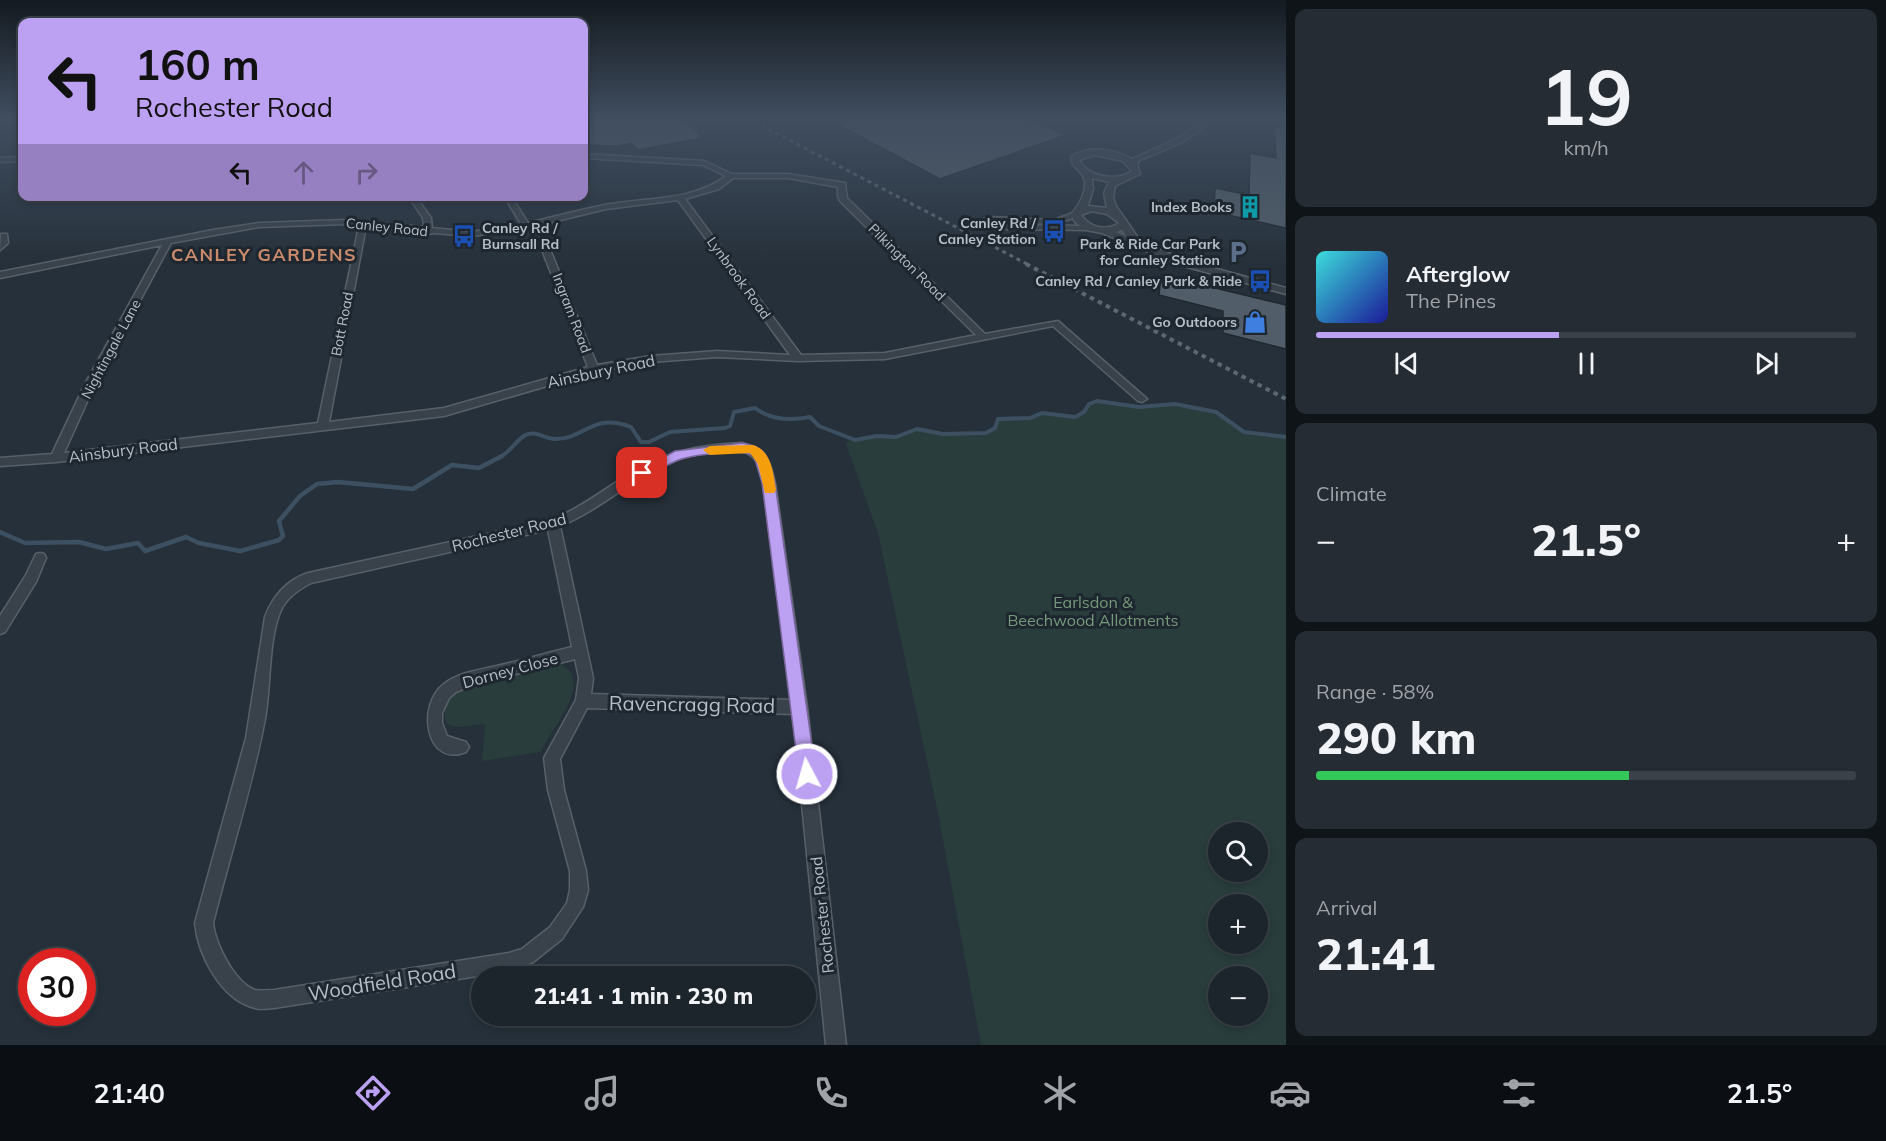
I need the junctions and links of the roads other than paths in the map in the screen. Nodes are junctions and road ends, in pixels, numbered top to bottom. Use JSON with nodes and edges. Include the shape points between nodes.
{"nodes":[{"id":1,"x":712,"y":167,"type":"edge"},
{"id":2,"x":1079,"y":167,"type":"edge"},
{"id":3,"x":1135,"y":167,"type":"edge"},
{"id":4,"x":1083,"y":170,"type":"junction"},
{"id":5,"x":731,"y":176,"type":"junction"},
{"id":6,"x":1121,"y":179,"type":"junction"},
{"id":7,"x":841,"y":184,"type":"joint"},
{"id":8,"x":680,"y":198,"type":"junction"},
{"id":9,"x":415,"y":201,"type":"edge"},
{"id":10,"x":511,"y":201,"type":"edge"},
{"id":11,"x":1079,"y":212,"type":"junction"},
{"id":12,"x":1121,"y":221,"type":"junction"},
{"id":13,"x":363,"y":224,"type":"junction"},
{"id":14,"x":531,"y":225,"type":"junction"},
{"id":15,"x":1098,"y":229,"type":"junction"},
{"id":16,"x":429,"y":232,"type":"junction"},
{"id":17,"x":4,"y":236,"type":"dead end"},
{"id":18,"x":168,"y":241,"type":"junction"},
{"id":19,"x":0,"y":248,"type":"edge"},
{"id":20,"x":1151,"y":250,"type":"junction"},
{"id":21,"x":0,"y":274,"type":"edge"},
{"id":22,"x":1286,"y":291,"type":"edge"},
{"id":23,"x":982,"y":337,"type":"junction"},
{"id":24,"x":798,"y":358,"type":"junction"},
{"id":25,"x":594,"y":369,"type":"junction"},
{"id":26,"x":1142,"y":399,"type":"dead end"},
{"id":27,"x":323,"y":424,"type":"junction"},
{"id":28,"x":56,"y":458,"type":"junction"},
{"id":29,"x":0,"y":462,"type":"edge"},
{"id":30,"x":553,"y":524,"type":"junction"},
{"id":31,"x":40,"y":558,"type":"dead end"},
{"id":32,"x":295,"y":584,"type":"joint"},
{"id":33,"x":0,"y":628,"type":"edge"},
{"id":34,"x":581,"y":651,"type":"junction"},
{"id":35,"x":583,"y":701,"type":"junction"},
{"id":36,"x":800,"y":707,"type":"junction"},
{"id":37,"x":461,"y":747,"type":"dead end"},
{"id":38,"x":836,"y":1045,"type":"edge"}],
"edges":[{"from":1,"to":5,"type":"street"},
{"from":2,"to":4,"type":"street"},
{"from":3,"to":6,"type":"street","via":[[1135,174]]},
{"from":4,"to":6,"type":"street"},
{"from":4,"to":11,"type":"street","via":[[1089,187]]},
{"from":5,"to":7,"type":"street","name":"Canley Road","via":[[788,176]]},
{"from":5,"to":8,"type":"street","name":"Canley Road","via":[[716,187]]},
{"from":6,"to":12,"type":"street","via":[[1111,184],[1108,192],[1110,204]]},
{"from":7,"to":23,"type":"street","name":"Pilkington Road","via":[[844,200]]},
{"from":8,"to":14,"type":"street","name":"Canley Road","via":[[606,207]]},
{"from":8,"to":24,"type":"street","name":"Lynbrook Road"},
{"from":9,"to":16,"type":"street","via":[[427,218]]},
{"from":10,"to":14,"type":"street","name":"Ingram Road"},
{"from":11,"to":12,"type":"street","via":[[1101,209]]},
{"from":11,"to":15,"type":"street","via":[[1082,223]]},
{"from":11,"to":15,"type":"street","via":[[1064,220],[1042,222],[988,219],[1003,227]]},
{"from":12,"to":15,"type":"street","via":[[1114,230]]},
{"from":12,"to":20,"type":"street","via":[[1133,239]]},
{"from":13,"to":16,"type":"street","name":"Canley Road"},
{"from":13,"to":18,"type":"street","name":"Canley Road","via":[[259,225]]},
{"from":13,"to":27,"type":"street","name":"Bott Road"},
{"from":14,"to":16,"type":"street","name":"Canley Road","via":[[472,234]]},
{"from":14,"to":25,"type":"street","name":"Ingram Road"},
{"from":15,"to":20,"type":"street"},
{"from":17,"to":19,"type":"street"},
{"from":18,"to":21,"type":"street","name":"Canley Road"},
{"from":18,"to":28,"type":"street","name":"Nightingale Lane","via":[[90,384]]},
{"from":20,"to":22,"type":"street"},
{"from":23,"to":24,"type":"street","name":"Ainsbury Road","via":[[885,356]]},
{"from":23,"to":26,"type":"street","name":"Ainsbury Road","via":[[1054,323]]},
{"from":24,"to":25,"type":"street","name":"Ainsbury Road","via":[[695,354]]},
{"from":25,"to":27,"type":"street","name":"Ainsbury Road","via":[[444,412]]},
{"from":27,"to":28,"type":"street","name":"Ainsbury Road"},
{"from":28,"to":29,"type":"street","name":"Ainsbury Road"},
{"from":30,"to":32,"type":"street","name":"Rochester Road"},
{"from":30,"to":34,"type":"street","name":"Woodfield Road"},
{"from":30,"to":36,"type":"street","name":"Rochester Road","via":[[585,510],[675,456],[742,447],[760,454],[769,483]]},
{"from":31,"to":33,"type":"street"},
{"from":32,"to":35,"type":"street","name":"Woodfield Road","via":[[272,615],[259,712],[203,935],[216,961],[238,989],[254,999],[509,962],[527,956],[556,933],[574,907],[579,890],[552,758]]},
{"from":34,"to":35,"type":"street","name":"Woodfield Road","via":[[586,678]]},
{"from":34,"to":37,"type":"street","name":"Dorney Close","via":[[464,681],[446,691],[436,706],[436,729],[442,743]]},
{"from":35,"to":36,"type":"street","name":"Ravencragg Road"},
{"from":36,"to":38,"type":"street","name":"Rochester Road"}]}
